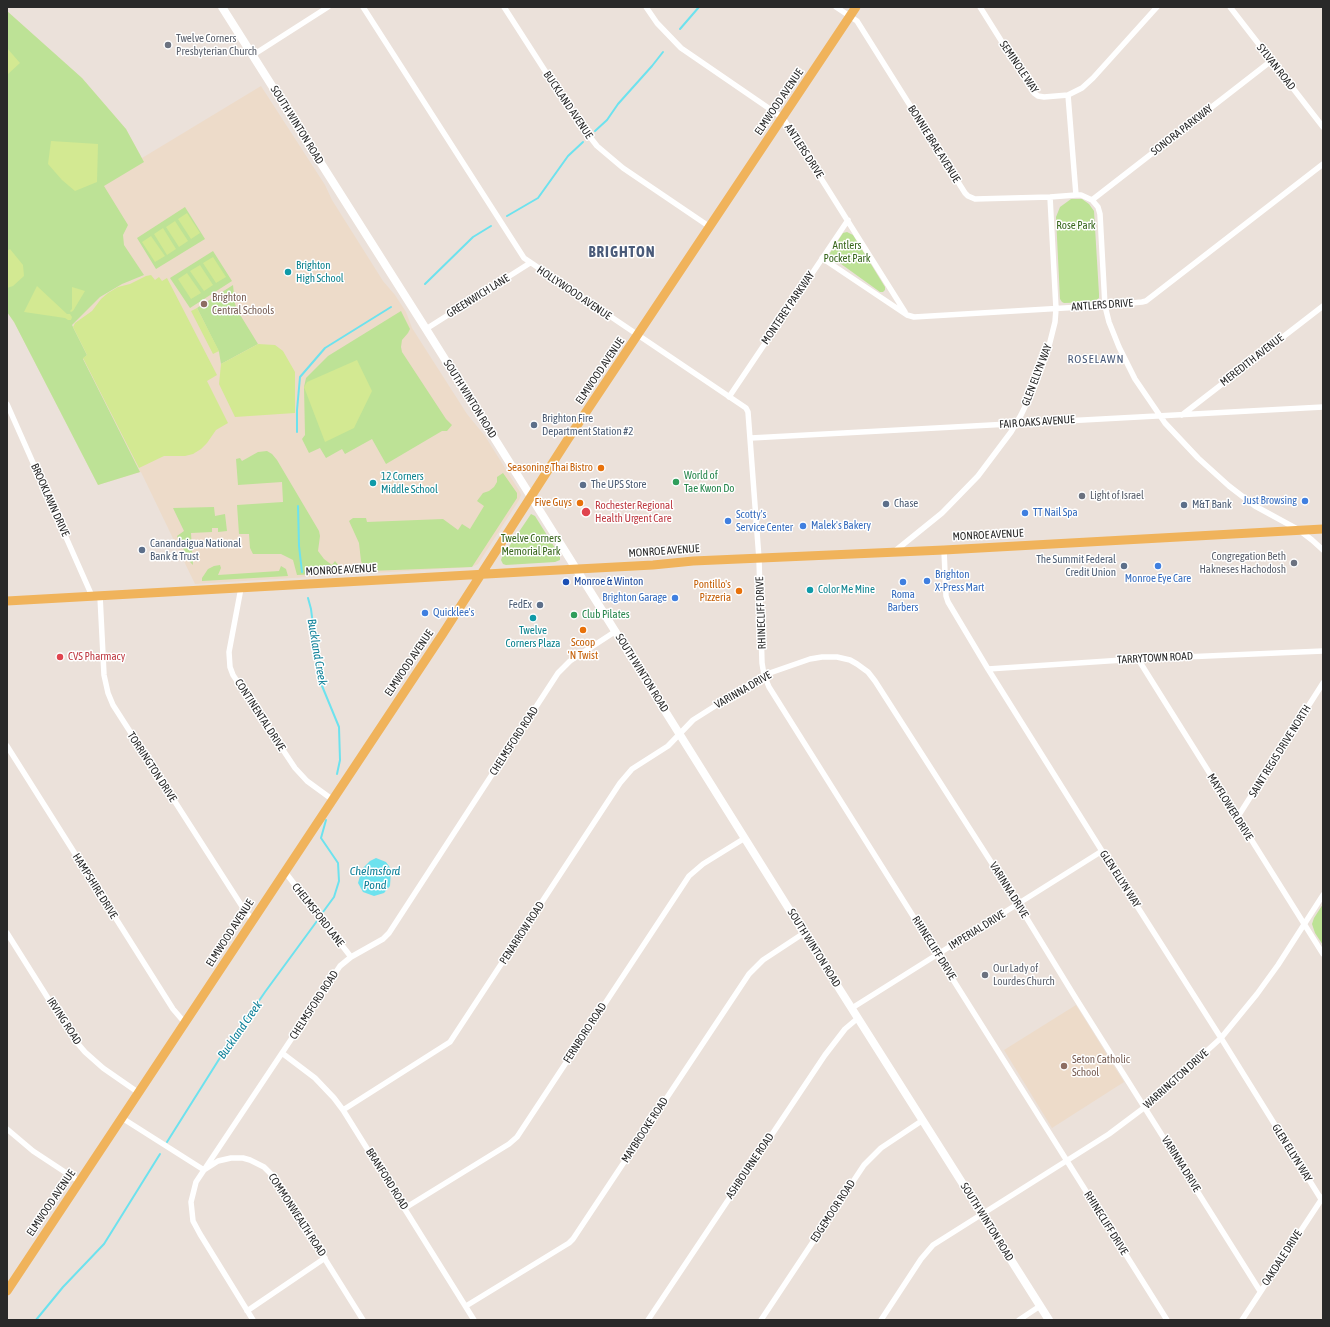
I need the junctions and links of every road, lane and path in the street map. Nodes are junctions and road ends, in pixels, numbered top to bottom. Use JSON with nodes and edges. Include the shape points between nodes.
{"nodes":[{"id":1,"x":222,"y":7,"type":"edge"},
{"id":2,"x":328,"y":7,"type":"edge"},
{"id":3,"x":362,"y":7,"type":"edge"},
{"id":4,"x":504,"y":7,"type":"edge"},
{"id":5,"x":646,"y":7,"type":"edge"},
{"id":6,"x":836,"y":7,"type":"edge"},
{"id":7,"x":856,"y":7,"type":"edge"},
{"id":8,"x":980,"y":7,"type":"edge"},
{"id":9,"x":1157,"y":7,"type":"edge"},
{"id":10,"x":1230,"y":7,"type":"edge"},
{"id":11,"x":850,"y":16,"type":"junction"},
{"id":12,"x":253,"y":55,"type":"junction"},
{"id":13,"x":1271,"y":61,"type":"junction"},
{"id":14,"x":1068,"y":95,"type":"junction"},
{"id":15,"x":783,"y":118,"type":"junction"},
{"id":16,"x":1323,"y":127,"type":"edge"},
{"id":17,"x":1323,"y":164,"type":"edge"},
{"id":18,"x":1076,"y":195,"type":"junction"},
{"id":19,"x":1050,"y":197,"type":"junction"},
{"id":20,"x":1092,"y":200,"type":"junction"},
{"id":21,"x":848,"y":220,"type":"junction"},
{"id":22,"x":710,"y":227,"type":"junction"},
{"id":23,"x":822,"y":258,"type":"junction"},
{"id":24,"x":530,"y":263,"type":"junction"},
{"id":25,"x":1105,"y":306,"type":"junction"},
{"id":26,"x":1323,"y":306,"type":"edge"},
{"id":27,"x":1056,"y":308,"type":"junction"},
{"id":28,"x":907,"y":315,"type":"junction"},
{"id":29,"x":426,"y":329,"type":"junction"},
{"id":30,"x":638,"y":336,"type":"junction"},
{"id":31,"x":729,"y":398,"type":"junction"},
{"id":32,"x":7,"y":404,"type":"edge"},
{"id":33,"x":1323,"y":407,"type":"edge"},
{"id":34,"x":1159,"y":415,"type":"junction"},
{"id":35,"x":1182,"y":415,"type":"junction"},
{"id":36,"x":1016,"y":424,"type":"junction"},
{"id":37,"x":751,"y":438,"type":"junction"},
{"id":38,"x":531,"y":496,"type":"junction"},
{"id":39,"x":1323,"y":528,"type":"edge"},
{"id":40,"x":1299,"y":530,"type":"junction"},
{"id":41,"x":944,"y":550,"type":"junction"},
{"id":42,"x":1323,"y":550,"type":"edge"},
{"id":43,"x":895,"y":551,"type":"junction"},
{"id":44,"x":759,"y":559,"type":"junction"},
{"id":45,"x":576,"y":569,"type":"junction"},
{"id":46,"x":482,"y":575,"type":"junction"},
{"id":47,"x":241,"y":588,"type":"junction"},
{"id":48,"x":96,"y":596,"type":"junction"},
{"id":49,"x":7,"y":601,"type":"edge"},
{"id":50,"x":616,"y":631,"type":"junction"},
{"id":51,"x":1323,"y":651,"type":"edge"},
{"id":52,"x":1138,"y":659,"type":"junction"},
{"id":53,"x":988,"y":668,"type":"junction"},
{"id":54,"x":764,"y":675,"type":"junction"},
{"id":55,"x":1323,"y":683,"type":"edge"},
{"id":56,"x":679,"y":733,"type":"junction"},
{"id":57,"x":7,"y":746,"type":"edge"},
{"id":58,"x":333,"y":800,"type":"junction"},
{"id":59,"x":1237,"y":818,"type":"junction"},
{"id":60,"x":745,"y":838,"type":"junction"},
{"id":61,"x":1102,"y":851,"type":"junction"},
{"id":62,"x":285,"y":872,"type":"junction"},
{"id":63,"x":1323,"y":894,"type":"edge"},
{"id":64,"x":1018,"y":904,"type":"junction"},
{"id":65,"x":253,"y":920,"type":"junction"},
{"id":66,"x":1304,"y":924,"type":"junction"},
{"id":67,"x":7,"y":933,"type":"edge"},
{"id":68,"x":804,"y":933,"type":"junction"},
{"id":69,"x":938,"y":954,"type":"junction"},
{"id":70,"x":1323,"y":954,"type":"edge"},
{"id":71,"x":351,"y":957,"type":"junction"},
{"id":72,"x":852,"y":1008,"type":"junction"},
{"id":73,"x":858,"y":1018,"type":"junction"},
{"id":74,"x":185,"y":1023,"type":"junction"},
{"id":75,"x":1221,"y":1038,"type":"junction"},
{"id":76,"x":282,"y":1053,"type":"junction"},
{"id":77,"x":139,"y":1093,"type":"junction"},
{"id":78,"x":1145,"y":1107,"type":"junction"},
{"id":79,"x":343,"y":1110,"type":"junction"},
{"id":80,"x":122,"y":1118,"type":"junction"},
{"id":81,"x":923,"y":1120,"type":"junction"},
{"id":82,"x":7,"y":1129,"type":"edge"},
{"id":83,"x":1068,"y":1161,"type":"junction"},
{"id":84,"x":204,"y":1170,"type":"junction"},
{"id":85,"x":80,"y":1182,"type":"junction"},
{"id":86,"x":1322,"y":1198,"type":"edge"},
{"id":87,"x":405,"y":1208,"type":"junction"},
{"id":88,"x":982,"y":1214,"type":"junction"},
{"id":89,"x":325,"y":1258,"type":"junction"},
{"id":90,"x":7,"y":1290,"type":"edge"},
{"id":91,"x":1260,"y":1291,"type":"junction"},
{"id":92,"x":466,"y":1306,"type":"junction"},
{"id":93,"x":1040,"y":1306,"type":"junction"},
{"id":94,"x":247,"y":1311,"type":"junction"},
{"id":95,"x":253,"y":1320,"type":"edge"},
{"id":96,"x":363,"y":1320,"type":"edge"},
{"id":97,"x":474,"y":1320,"type":"edge"},
{"id":98,"x":648,"y":1320,"type":"edge"},
{"id":99,"x":762,"y":1320,"type":"edge"},
{"id":100,"x":881,"y":1320,"type":"edge"},
{"id":101,"x":1019,"y":1320,"type":"edge"},
{"id":102,"x":1049,"y":1320,"type":"edge"},
{"id":103,"x":1167,"y":1320,"type":"edge"},
{"id":104,"x":1242,"y":1320,"type":"edge"}],
"edges":[{"from":1,"to":12,"type":"main road","name":"SOUTH WINTON ROAD"},
{"from":2,"to":12,"type":"street"},
{"from":3,"to":24,"type":"street","name":"HOLLYWOOD AVENUE","via":[[520,253]]},
{"from":4,"to":22,"type":"street","name":"BUCKLAND AVENUE","via":[[576,119],[597,146],[623,168]]},
{"from":5,"to":15,"type":"street","name":"ANTLERS DRIVE","via":[[657,23],[681,48]]},
{"from":6,"to":11,"type":"street","name":"BONNIE BRAE AVENUE"},
{"from":7,"to":11,"type":"main road","name":"ELMWOOD AVENUE"},
{"from":8,"to":14,"type":"street","name":"SEMINOLE WAY","via":[[1034,93],[1044,97]]},
{"from":9,"to":14,"type":"street","name":"SEMINOLE WAY","via":[[1087,84]]},
{"from":10,"to":13,"type":"street","name":"SYLVAN ROAD"},
{"from":11,"to":15,"type":"main road","name":"ELMWOOD AVENUE"},
{"from":11,"to":19,"type":"street","name":"BONNIE BRAE AVENUE","via":[[857,22],[968,196],[975,199]]},
{"from":12,"to":29,"type":"main road","name":"SOUTH WINTON ROAD"},
{"from":13,"to":16,"type":"street","name":"SYLVAN ROAD"},
{"from":13,"to":20,"type":"street","name":"SONORA PARKWAY"},
{"from":14,"to":18,"type":"street"},
{"from":15,"to":21,"type":"street","name":"ANTLERS DRIVE"},
{"from":15,"to":22,"type":"main road","name":"ELMWOOD AVENUE"},
{"from":17,"to":25,"type":"street","name":"ANTLERS DRIVE","via":[[1146,301]]},
{"from":18,"to":19,"type":"street","name":"BONNIE BRAE AVENUE"},
{"from":18,"to":20,"type":"street"},
{"from":19,"to":27,"type":"street","name":"GLEN ELLYN WAY"},
{"from":20,"to":25,"type":"street","via":[[1098,207],[1101,222]]},
{"from":21,"to":23,"type":"street","name":"MONTEREY PARKWAY"},
{"from":21,"to":28,"type":"street","name":"ANTLERS DRIVE"},
{"from":22,"to":30,"type":"main road","name":"ELMWOOD AVENUE"},
{"from":23,"to":28,"type":"street"},
{"from":23,"to":31,"type":"street","name":"MONTEREY PARKWAY"},
{"from":24,"to":29,"type":"street","name":"GREENWICH LANE"},
{"from":24,"to":30,"type":"street","name":"HOLLYWOOD AVENUE"},
{"from":25,"to":27,"type":"street","name":"ANTLERS DRIVE"},
{"from":25,"to":34,"type":"street","via":[[1119,347],[1135,379]]},
{"from":26,"to":35,"type":"street","name":"MEREDITH AVENUE"},
{"from":27,"to":28,"type":"street","name":"ANTLERS DRIVE","via":[[914,317]]},
{"from":27,"to":36,"type":"street","name":"GLEN ELLYN WAY","via":[[1052,335],[1042,368]]},
{"from":29,"to":38,"type":"main road","name":"SOUTH WINTON ROAD"},
{"from":30,"to":31,"type":"street","name":"HOLLYWOOD AVENUE"},
{"from":30,"to":38,"type":"main road","name":"ELMWOOD AVENUE"},
{"from":31,"to":37,"type":"street","name":"HOLLYWOOD AVENUE","via":[[746,408]]},
{"from":32,"to":48,"type":"street","name":"BROOKLAWN DRIVE"},
{"from":33,"to":35,"type":"street","name":"FAIR OAKS AVENUE"},
{"from":34,"to":35,"type":"street","name":"FAIR OAKS AVENUE"},
{"from":34,"to":36,"type":"street","name":"FAIR OAKS AVENUE"},
{"from":34,"to":40,"type":"street","via":[[1185,446],[1229,486],[1255,506]]},
{"from":36,"to":37,"type":"street","name":"FAIR OAKS AVENUE"},
{"from":36,"to":43,"type":"street","name":"GLEN ELLYN WAY","via":[[966,490]]},
{"from":37,"to":44,"type":"street","name":"HOLLYWOOD AVENUE"},
{"from":38,"to":45,"type":"main road","name":"SOUTH WINTON ROAD"},
{"from":38,"to":46,"type":"main road","name":"ELMWOOD AVENUE"},
{"from":39,"to":40,"type":"main road","name":"MONROE AVENUE"},
{"from":40,"to":41,"type":"main road","name":"MONROE AVENUE"},
{"from":40,"to":42,"type":"street"},
{"from":41,"to":43,"type":"main road","name":"MONROE AVENUE"},
{"from":41,"to":53,"type":"street","name":"GLEN ELLYN WAY","via":[[948,600]]},
{"from":43,"to":44,"type":"main road","name":"MONROE AVENUE"},
{"from":44,"to":45,"type":"main road","name":"MONROE AVENUE"},
{"from":44,"to":54,"type":"street","name":"RHINECLIFF DRIVE"},
{"from":45,"to":46,"type":"main road","name":"MONROE AVENUE"},
{"from":45,"to":50,"type":"main road","name":"SOUTH WINTON ROAD"},
{"from":46,"to":47,"type":"main road","name":"MONROE AVENUE"},
{"from":46,"to":58,"type":"main road","name":"ELMWOOD AVENUE"},
{"from":47,"to":48,"type":"main road","name":"MONROE AVENUE"},
{"from":47,"to":58,"type":"street","name":"CONTINENTAL DRIVE","via":[[229,652],[233,674],[295,768],[307,781]]},
{"from":48,"to":49,"type":"main road","name":"MONROE AVENUE"},
{"from":48,"to":65,"type":"street","name":"TORRINGTON DRIVE","via":[[105,683],[113,705]]},
{"from":50,"to":56,"type":"main road","name":"SOUTH WINTON ROAD"},
{"from":50,"to":71,"type":"street","name":"CHELMSFORD ROAD","via":[[570,661],[558,673],[389,933]]},
{"from":51,"to":52,"type":"street","name":"TARRYTOWN ROAD"},
{"from":52,"to":53,"type":"street","name":"TARRYTOWN ROAD"},
{"from":52,"to":59,"type":"street","name":"MAYFLOWER DRIVE"},
{"from":53,"to":61,"type":"street","name":"GLEN ELLYN WAY"},
{"from":54,"to":56,"type":"street","name":"VARINNA DRIVE","via":[[693,720]]},
{"from":54,"to":64,"type":"street","name":"VARINNA DRIVE","via":[[822,657],[850,660],[868,672]]},
{"from":54,"to":69,"type":"street","name":"RHINECLIFF DRIVE","via":[[769,687]]},
{"from":55,"to":59,"type":"street","name":"SAINT REGIS DRIVE NORTH"},
{"from":56,"to":60,"type":"main road","name":"SOUTH WINTON ROAD"},
{"from":56,"to":79,"type":"street","name":"PENARROW ROAD","via":[[668,746],[632,770],[620,783],[450,1042]]},
{"from":57,"to":74,"type":"street","name":"HAMPSHIRE DRIVE"},
{"from":58,"to":62,"type":"main road","name":"ELMWOOD AVENUE"},
{"from":59,"to":66,"type":"street","name":"MAYFLOWER DRIVE"},
{"from":60,"to":68,"type":"main road","name":"SOUTH WINTON ROAD"},
{"from":60,"to":87,"type":"street","name":"FERNBORO ROAD","via":[[703,864],[689,876],[516,1137],[509,1144]]},
{"from":61,"to":64,"type":"street","name":"IMPERIAL DRIVE"},
{"from":61,"to":75,"type":"street","name":"GLEN ELLYN WAY"},
{"from":62,"to":65,"type":"main road","name":"ELMWOOD AVENUE"},
{"from":62,"to":71,"type":"street","name":"CHELMSFORD LANE"},
{"from":63,"to":66,"type":"street","name":"WARRINGTON DRIVE"},
{"from":64,"to":69,"type":"street","name":"IMPERIAL DRIVE"},
{"from":64,"to":78,"type":"street","name":"VARINNA DRIVE"},
{"from":65,"to":74,"type":"main road","name":"ELMWOOD AVENUE"},
{"from":66,"to":70,"type":"street","name":"MAYFLOWER DRIVE"},
{"from":66,"to":75,"type":"street","name":"WARRINGTON DRIVE","via":[[1257,994]]},
{"from":67,"to":77,"type":"street","name":"IRVING ROAD","via":[[85,1052]]},
{"from":68,"to":72,"type":"main road","name":"SOUTH WINTON ROAD"},
{"from":68,"to":92,"type":"street","name":"MAYBROOKE ROAD","via":[[763,960],[748,974],[573,1240]]},
{"from":69,"to":72,"type":"street","name":"IMPERIAL DRIVE"},
{"from":69,"to":83,"type":"street","name":"RHINECLIFF DRIVE"},
{"from":71,"to":76,"type":"street","name":"CHELMSFORD ROAD","via":[[336,972]]},
{"from":72,"to":73,"type":"main road","name":"SOUTH WINTON ROAD"},
{"from":73,"to":81,"type":"main road","name":"SOUTH WINTON ROAD"},
{"from":73,"to":98,"type":"street","name":"ASHBOURNE ROAD","via":[[845,1028],[825,1055]]},
{"from":74,"to":77,"type":"main road","name":"ELMWOOD AVENUE"},
{"from":75,"to":78,"type":"street","name":"WARRINGTON DRIVE"},
{"from":75,"to":86,"type":"street","name":"GLEN ELLYN WAY"},
{"from":76,"to":79,"type":"street","name":"BRANFORD ROAD","via":[[315,1078]]},
{"from":76,"to":84,"type":"street","name":"CHELMSFORD ROAD"},
{"from":77,"to":80,"type":"main road","name":"ELMWOOD AVENUE"},
{"from":78,"to":83,"type":"street","name":"WARRINGTON DRIVE"},
{"from":78,"to":91,"type":"street","name":"VARINNA DRIVE"},
{"from":79,"to":87,"type":"street","name":"BRANFORD ROAD"},
{"from":80,"to":84,"type":"street"},
{"from":80,"to":85,"type":"main road","name":"ELMWOOD AVENUE"},
{"from":81,"to":88,"type":"main road","name":"SOUTH WINTON ROAD"},
{"from":81,"to":99,"type":"street","name":"EDGEMOOR ROAD","via":[[881,1148],[864,1165]]},
{"from":82,"to":85,"type":"street","via":[[33,1151]]},
{"from":83,"to":88,"type":"street","name":"WARRINGTON DRIVE"},
{"from":83,"to":103,"type":"street","name":"RHINECLIFF DRIVE"},
{"from":84,"to":89,"type":"street","name":"COMMONWEALTH ROAD","via":[[218,1161],[231,1158],[250,1160],[264,1167],[273,1176]]},
{"from":84,"to":94,"type":"street","name":"CHELMSFORD ROAD","via":[[196,1182],[192,1195],[193,1221]]},
{"from":85,"to":90,"type":"main road","name":"ELMWOOD AVENUE"},
{"from":86,"to":91,"type":"street","name":"OAKDALE DRIVE"},
{"from":87,"to":92,"type":"street","name":"BRANFORD ROAD"},
{"from":88,"to":93,"type":"main road","name":"SOUTH WINTON ROAD"},
{"from":88,"to":100,"type":"street","name":"WARRINGTON DRIVE","via":[[939,1240],[928,1250]]},
{"from":89,"to":94,"type":"street"},
{"from":89,"to":96,"type":"street","name":"COMMONWEALTH ROAD"},
{"from":91,"to":104,"type":"street","name":"OAKDALE DRIVE"},
{"from":92,"to":97,"type":"street","name":"BRANFORD ROAD"},
{"from":93,"to":101,"type":"street"},
{"from":93,"to":102,"type":"main road","name":"SOUTH WINTON ROAD"},
{"from":94,"to":95,"type":"street","name":"CHELMSFORD ROAD"}]}
